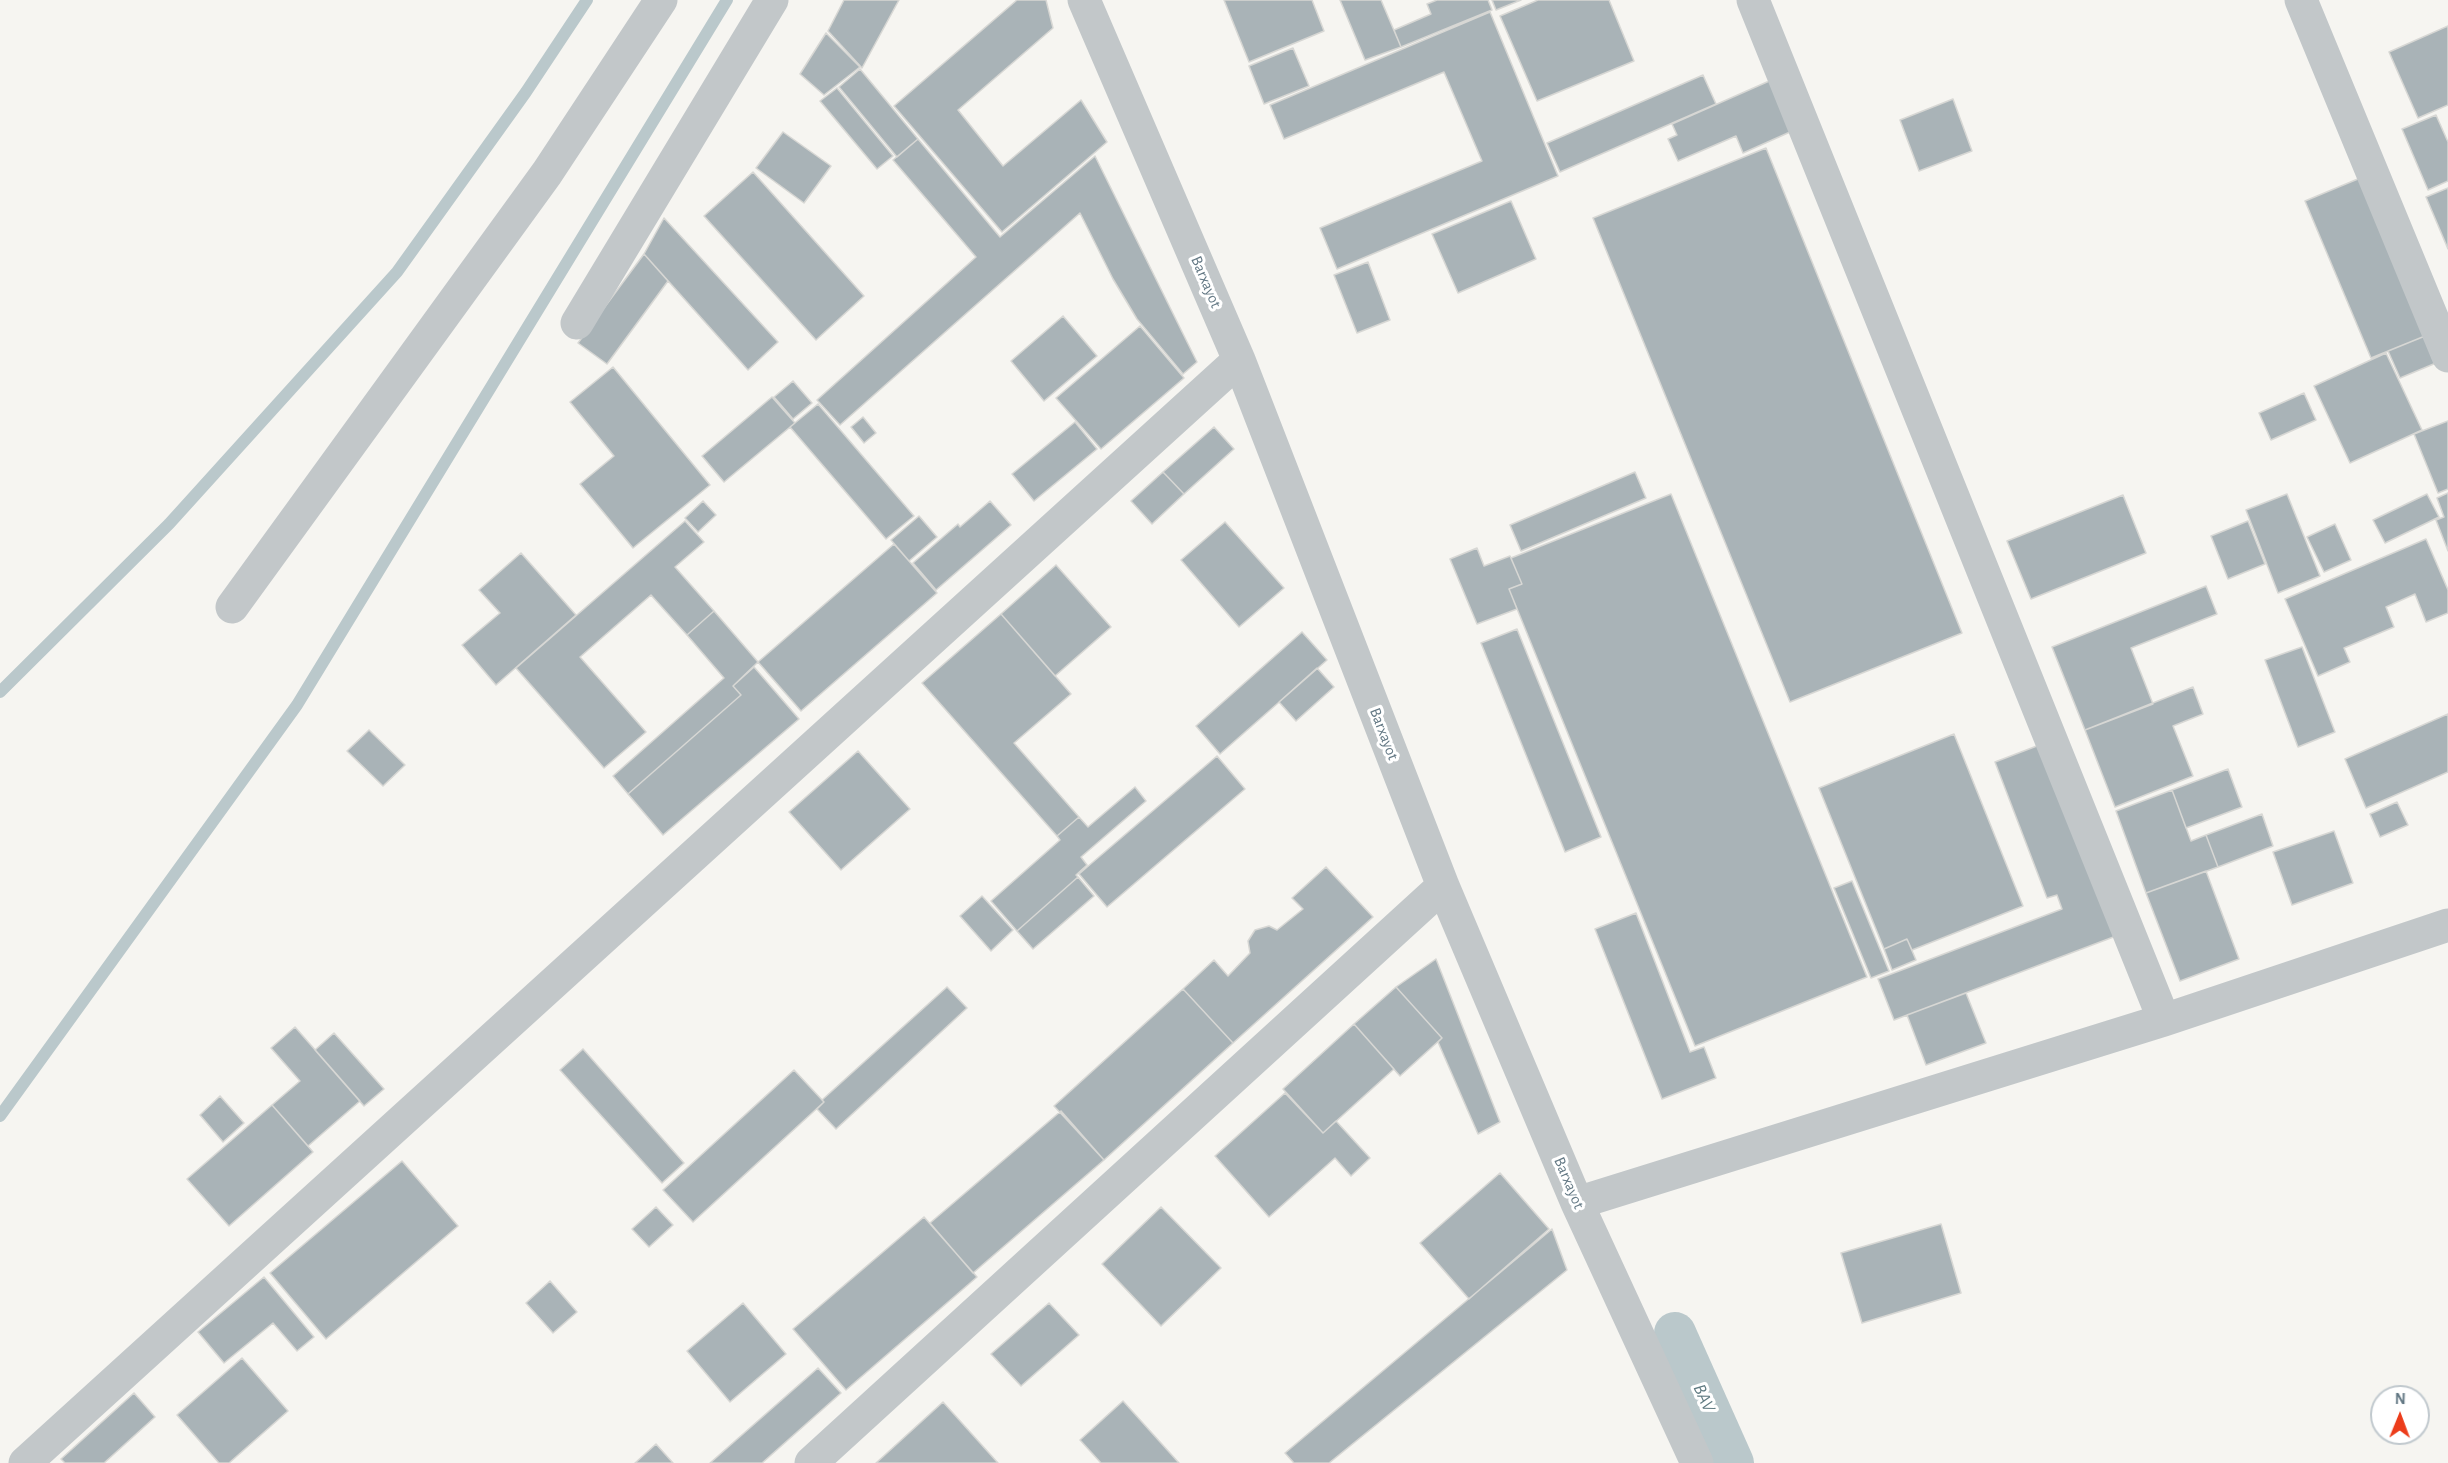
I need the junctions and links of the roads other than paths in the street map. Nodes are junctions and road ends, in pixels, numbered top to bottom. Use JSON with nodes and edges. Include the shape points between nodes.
{"nodes":[{"id":1,"x":661,"y":0,"type":"edge"},
{"id":2,"x":772,"y":0,"type":"edge"},
{"id":3,"x":1084,"y":0,"type":"edge"},
{"id":4,"x":1753,"y":0,"type":"edge"},
{"id":5,"x":2301,"y":0,"type":"edge"},
{"id":6,"x":577,"y":323,"type":"dead end"},
{"id":7,"x":2448,"y":356,"type":"edge"},
{"id":8,"x":1239,"y":360,"type":"junction"},
{"id":9,"x":232,"y":607,"type":"dead end"},
{"id":10,"x":1443,"y":886,"type":"junction"},
{"id":11,"x":2448,"y":925,"type":"edge"},
{"id":12,"x":2164,"y":1020,"type":"junction"},
{"id":13,"x":1577,"y":1203,"type":"junction"},
{"id":14,"x":25,"y":1463,"type":"edge"},
{"id":15,"x":811,"y":1463,"type":"edge"},
{"id":16,"x":1696,"y":1463,"type":"edge"}],
"edges":[{"from":1,"to":9,"type":"street","via":[[547,172]]},
{"from":2,"to":6,"type":"street"},
{"from":3,"to":8,"type":"street","name":"Barxayot"},
{"from":4,"to":12,"type":"street"},
{"from":5,"to":7,"type":"street"},
{"from":8,"to":10,"type":"street","name":"Barxayot"},
{"from":8,"to":14,"type":"street"},
{"from":10,"to":13,"type":"street","name":"Barxayot"},
{"from":10,"to":15,"type":"street"},
{"from":11,"to":12,"type":"street"},
{"from":12,"to":13,"type":"street"},
{"from":13,"to":16,"type":"street","name":"Barxayot"}]}
